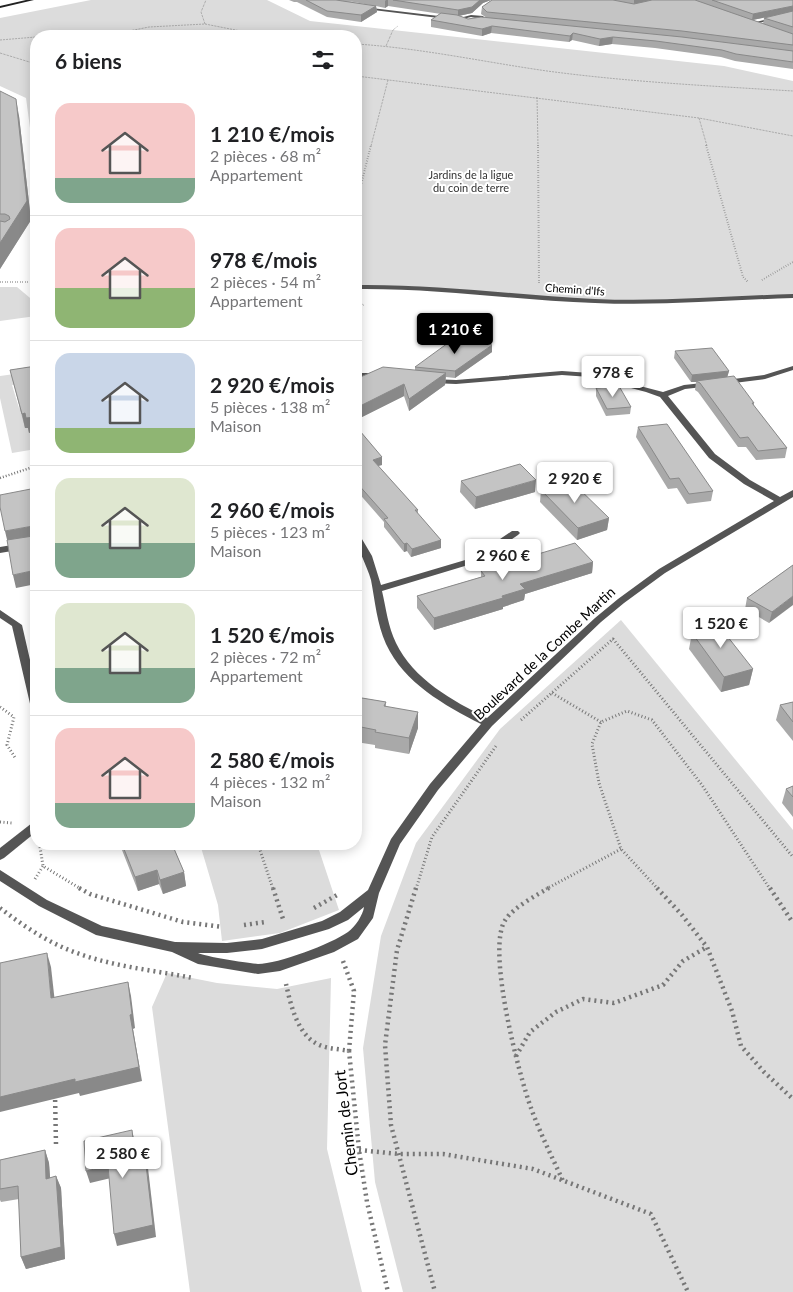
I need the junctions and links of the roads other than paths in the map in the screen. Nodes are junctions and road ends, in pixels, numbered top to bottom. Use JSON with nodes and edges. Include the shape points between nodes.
{"nodes":[{"id":1,"x":13,"y":0,"type":"edge"},
{"id":2,"x":32,"y":0,"type":"edge"},
{"id":3,"x":0,"y":3,"type":"edge"},
{"id":4,"x":358,"y":5,"type":"edge"},
{"id":5,"x":0,"y":7,"type":"edge"},
{"id":6,"x":479,"y":10,"type":"edge"},
{"id":7,"x":793,"y":14,"type":"edge"},
{"id":8,"x":475,"y":16,"type":"junction"},
{"id":9,"x":458,"y":19,"type":"junction"},
{"id":10,"x":483,"y":21,"type":"junction"},
{"id":11,"x":742,"y":21,"type":"edge"},
{"id":12,"x":491,"y":23,"type":"edge"},
{"id":13,"x":750,"y":24,"type":"junction"},
{"id":14,"x":758,"y":27,"type":"edge"},
{"id":15,"x":362,"y":287,"type":"edge"},
{"id":16,"x":793,"y":296,"type":"edge"},
{"id":17,"x":793,"y":368,"type":"edge"},
{"id":18,"x":362,"y":375,"type":"edge"},
{"id":19,"x":393,"y":376,"type":"edge"},
{"id":20,"x":421,"y":380,"type":"edge"},
{"id":21,"x":663,"y":395,"type":"junction"},
{"id":22,"x":793,"y":493,"type":"edge"},
{"id":23,"x":780,"y":501,"type":"junction"},
{"id":24,"x":515,"y":534,"type":"dead end"},
{"id":25,"x":362,"y":542,"type":"edge"},
{"id":26,"x":30,"y":545,"type":"edge"},
{"id":27,"x":0,"y":550,"type":"edge"},
{"id":28,"x":379,"y":589,"type":"junction"},
{"id":29,"x":0,"y":613,"type":"edge"},
{"id":30,"x":30,"y":682,"type":"edge"},
{"id":31,"x":488,"y":724,"type":"junction"},
{"id":32,"x":30,"y":831,"type":"edge"},
{"id":33,"x":0,"y":855,"type":"edge"},
{"id":34,"x":0,"y":875,"type":"edge"},
{"id":35,"x":373,"y":894,"type":"junction"},
{"id":36,"x":175,"y":948,"type":"junction"}],
"edges":[{"from":1,"to":3,"type":"main road"},
{"from":2,"to":5,"type":"main road"},
{"from":4,"to":9,"type":"street"},
{"from":6,"to":8,"type":"street"},
{"from":7,"to":13,"type":"street"},
{"from":8,"to":9,"type":"street"},
{"from":8,"to":10,"type":"street","via":[[483,18]]},
{"from":9,"to":10,"type":"street","via":[[468,23]]},
{"from":10,"to":12,"type":"street"},
{"from":11,"to":13,"type":"street"},
{"from":13,"to":14,"type":"street"},
{"from":15,"to":16,"type":"street","name":"Chemin d'Ifs","via":[[406,286],[606,301]]},
{"from":17,"to":21,"type":"street","via":[[765,377],[684,388]]},
{"from":18,"to":19,"type":"street"},
{"from":20,"to":21,"type":"street","via":[[456,382],[590,375]]},
{"from":21,"to":23,"type":"street","via":[[712,456]]},
{"from":22,"to":23,"type":"street","name":"Boulevard de la Combe Martin"},
{"from":23,"to":31,"type":"street","name":"Boulevard de la Combe Martin","via":[[662,571],[621,601]]},
{"from":24,"to":28,"type":"street","via":[[474,560]]},
{"from":25,"to":28,"type":"street"},
{"from":26,"to":27,"type":"street"},
{"from":28,"to":31,"type":"street","via":[[385,628],[400,660],[432,691]]},
{"from":29,"to":30,"type":"street","via":[[17,625]]},
{"from":31,"to":35,"type":"street","name":"Boulevard de la Combe Martin","via":[[434,787],[395,842]]},
{"from":32,"to":33,"type":"street"},
{"from":34,"to":36,"type":"street","name":"Boulevard de la Combe Martin","via":[[43,903],[100,931]]},
{"from":35,"to":36,"type":"street","name":"Boulevard de la Combe Martin","via":[[344,916],[288,937],[227,948]]},
{"from":35,"to":36,"type":"street","name":"Boulevard de la Combe Martin","via":[[369,914],[354,935],[330,948],[280,966],[258,969],[198,959]]}]}
